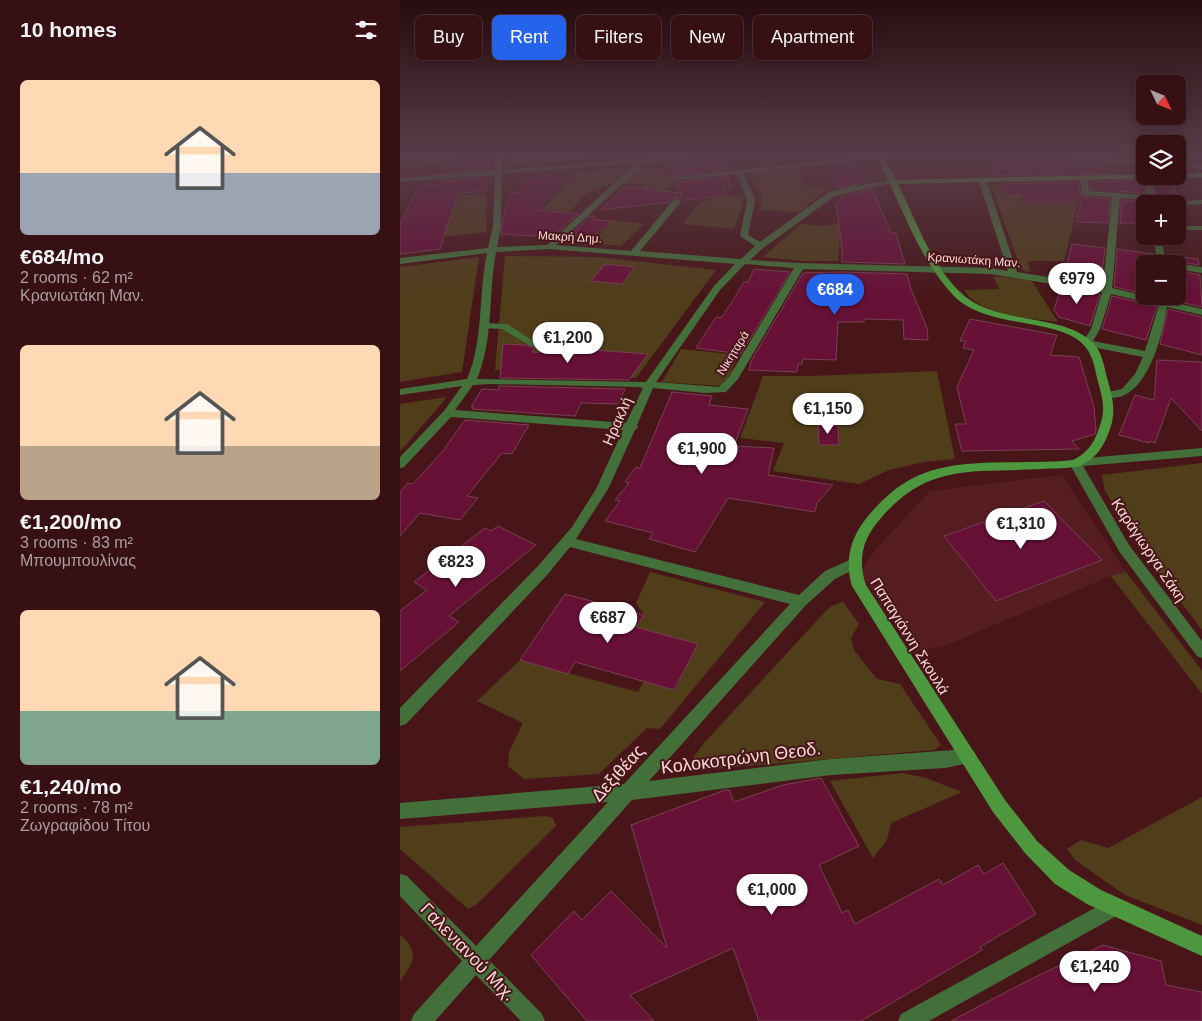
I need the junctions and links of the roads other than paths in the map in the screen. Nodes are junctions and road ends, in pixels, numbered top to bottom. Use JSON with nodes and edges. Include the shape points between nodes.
{"nodes":[{"id":1,"x":677,"y":201,"type":"dead end"},
{"id":2,"x":497,"y":202,"type":"edge"},
{"id":3,"x":599,"y":202,"type":"edge"},
{"id":4,"x":751,"y":202,"type":"edge"},
{"id":5,"x":821,"y":202,"type":"edge"},
{"id":6,"x":902,"y":202,"type":"edge"},
{"id":7,"x":989,"y":202,"type":"edge"},
{"id":8,"x":1115,"y":202,"type":"edge"},
{"id":9,"x":1202,"y":202,"type":"edge"},
{"id":10,"x":1186,"y":203,"type":"edge"},
{"id":11,"x":1186,"y":228,"type":"edge"},
{"id":12,"x":1202,"y":228,"type":"edge"},
{"id":13,"x":760,"y":246,"type":"junction"},
{"id":14,"x":549,"y":247,"type":"junction"},
{"id":15,"x":493,"y":250,"type":"junction"},
{"id":16,"x":634,"y":253,"type":"junction"},
{"id":17,"x":400,"y":261,"type":"edge"},
{"id":18,"x":740,"y":262,"type":"junction"},
{"id":19,"x":800,"y":266,"type":"junction"},
{"id":20,"x":1186,"y":268,"type":"edge"},
{"id":21,"x":938,"y":269,"type":"junction"},
{"id":22,"x":1202,"y":270,"type":"edge"},
{"id":23,"x":1013,"y":274,"type":"junction"},
{"id":24,"x":1106,"y":290,"type":"junction"},
{"id":25,"x":1136,"y":295,"type":"edge"},
{"id":26,"x":1163,"y":305,"type":"edge"},
{"id":27,"x":1180,"y":305,"type":"edge"},
{"id":28,"x":1202,"y":312,"type":"edge"},
{"id":29,"x":484,"y":326,"type":"junction"},
{"id":30,"x":1087,"y":343,"type":"junction"},
{"id":31,"x":534,"y":344,"type":"dead end"},
{"id":32,"x":1148,"y":355,"type":"junction"},
{"id":33,"x":471,"y":381,"type":"junction"},
{"id":34,"x":650,"y":385,"type":"junction"},
{"id":35,"x":400,"y":392,"type":"edge"},
{"id":36,"x":1108,"y":395,"type":"junction"},
{"id":37,"x":448,"y":413,"type":"junction"},
{"id":38,"x":632,"y":427,"type":"junction"},
{"id":39,"x":1202,"y":452,"type":"edge"},
{"id":40,"x":1075,"y":463,"type":"junction"},
{"id":41,"x":400,"y":464,"type":"edge"},
{"id":42,"x":568,"y":542,"type":"junction"},
{"id":43,"x":854,"y":563,"type":"junction"},
{"id":44,"x":801,"y":601,"type":"junction"},
{"id":45,"x":1202,"y":652,"type":"edge"},
{"id":46,"x":400,"y":720,"type":"edge"},
{"id":47,"x":968,"y":757,"type":"junction"},
{"id":48,"x":628,"y":792,"type":"junction"},
{"id":49,"x":400,"y":811,"type":"edge"},
{"id":50,"x":400,"y":882,"type":"edge"},
{"id":51,"x":1113,"y":907,"type":"junction"},
{"id":52,"x":1202,"y":946,"type":"edge"},
{"id":53,"x":475,"y":960,"type":"junction"},
{"id":54,"x":421,"y":1021,"type":"edge"},
{"id":55,"x":536,"y":1021,"type":"edge"},
{"id":56,"x":908,"y":1021,"type":"edge"}],
"edges":[{"from":1,"to":16,"type":"street"},
{"from":2,"to":15,"type":"street"},
{"from":3,"to":14,"type":"street"},
{"from":4,"to":13,"type":"street","via":[[744,236]]},
{"from":5,"to":13,"type":"street","name":"Ηρακλή"},
{"from":6,"to":21,"type":"street"},
{"from":7,"to":23,"type":"street"},
{"from":8,"to":24,"type":"street"},
{"from":9,"to":10,"type":"street"},
{"from":11,"to":12,"type":"street"},
{"from":13,"to":18,"type":"street","name":"Ηρακλή"},
{"from":14,"to":15,"type":"street","name":"Μακρή Δημ."},
{"from":14,"to":16,"type":"street","name":"Μακρή Δημ."},
{"from":15,"to":17,"type":"street","name":"Μακρή Δημ."},
{"from":15,"to":29,"type":"street","via":[[488,270]]},
{"from":16,"to":18,"type":"street","name":"Μακρή Δημ."},
{"from":18,"to":19,"type":"street","name":"Κρανιωτάκη Μαν."},
{"from":18,"to":34,"type":"street","name":"Ηρακλή","via":[[670,352]]},
{"from":19,"to":21,"type":"street","name":"Κρανιωτάκη Μαν."},
{"from":19,"to":34,"type":"street","name":"Νικηταρά","via":[[726,387],[705,390]]},
{"from":20,"to":22,"type":"street"},
{"from":21,"to":23,"type":"street","name":"Κρανιωτάκη Μαν."},
{"from":21,"to":30,"type":"street","via":[[955,292],[977,309],[1064,331]]},
{"from":23,"to":24,"type":"street","name":"Κρανιωτάκη Μαν."},
{"from":24,"to":25,"type":"street","name":"Κρανιωτάκη Μαν."},
{"from":24,"to":30,"type":"street","via":[[1096,328]]},
{"from":26,"to":32,"type":"street"},
{"from":27,"to":28,"type":"street","name":"Κρανιωτάκη Μαν."},
{"from":29,"to":31,"type":"lane","via":[[504,326]]},
{"from":29,"to":33,"type":"street","via":[[480,359]]},
{"from":30,"to":32,"type":"street"},
{"from":30,"to":36,"type":"street","name":"Παπαγιάννη Σκουλά","via":[[1097,360]]},
{"from":32,"to":36,"type":"street","via":[[1128,389]]},
{"from":33,"to":34,"type":"street"},
{"from":33,"to":35,"type":"street"},
{"from":33,"to":37,"type":"street"},
{"from":34,"to":38,"type":"street","name":"Ηρακλή"},
{"from":36,"to":40,"type":"street","name":"Παπαγιάννη Σκουλά","via":[[1110,415],[1099,448]]},
{"from":37,"to":38,"type":"street"},
{"from":37,"to":41,"type":"street"},
{"from":38,"to":42,"type":"street","name":"Ηρακλή","via":[[593,505]]},
{"from":39,"to":40,"type":"street"},
{"from":40,"to":43,"type":"street","name":"Παπαγιάννη Σκουλά","via":[[955,471],[919,480],[869,523],[858,542]]},
{"from":40,"to":45,"type":"street","name":"Καράγιωργα Σάκη","via":[[1124,548]]},
{"from":42,"to":44,"type":"street"},
{"from":42,"to":46,"type":"street","name":"Ηρακλή"},
{"from":43,"to":44,"type":"street","name":"Δεξιθέας","via":[[820,582]]},
{"from":43,"to":47,"type":"street","name":"Παπαγιάννη Σκουλά","via":[[862,593]]},
{"from":44,"to":48,"type":"street","name":"Δεξιθέας"},
{"from":47,"to":48,"type":"street","name":"Κολοκοτρώνη Θεοδ.","via":[[831,767]]},
{"from":47,"to":51,"type":"street","name":"Παπαγιάννη Σκουλά","via":[[1009,821],[1031,848],[1062,876]]},
{"from":48,"to":49,"type":"street","name":"Κολοκοτρώνη Θεοδ."},
{"from":48,"to":53,"type":"street","name":"Δεξιθέας"},
{"from":50,"to":53,"type":"street","name":"Γαλενιανού Μιχ."},
{"from":51,"to":52,"type":"street","name":"Παπαγιάννη Σκουλά"},
{"from":51,"to":56,"type":"street"},
{"from":53,"to":54,"type":"street","name":"Δεξιθέας"},
{"from":53,"to":55,"type":"street","name":"Γαλενιανού Μιχ."}]}
